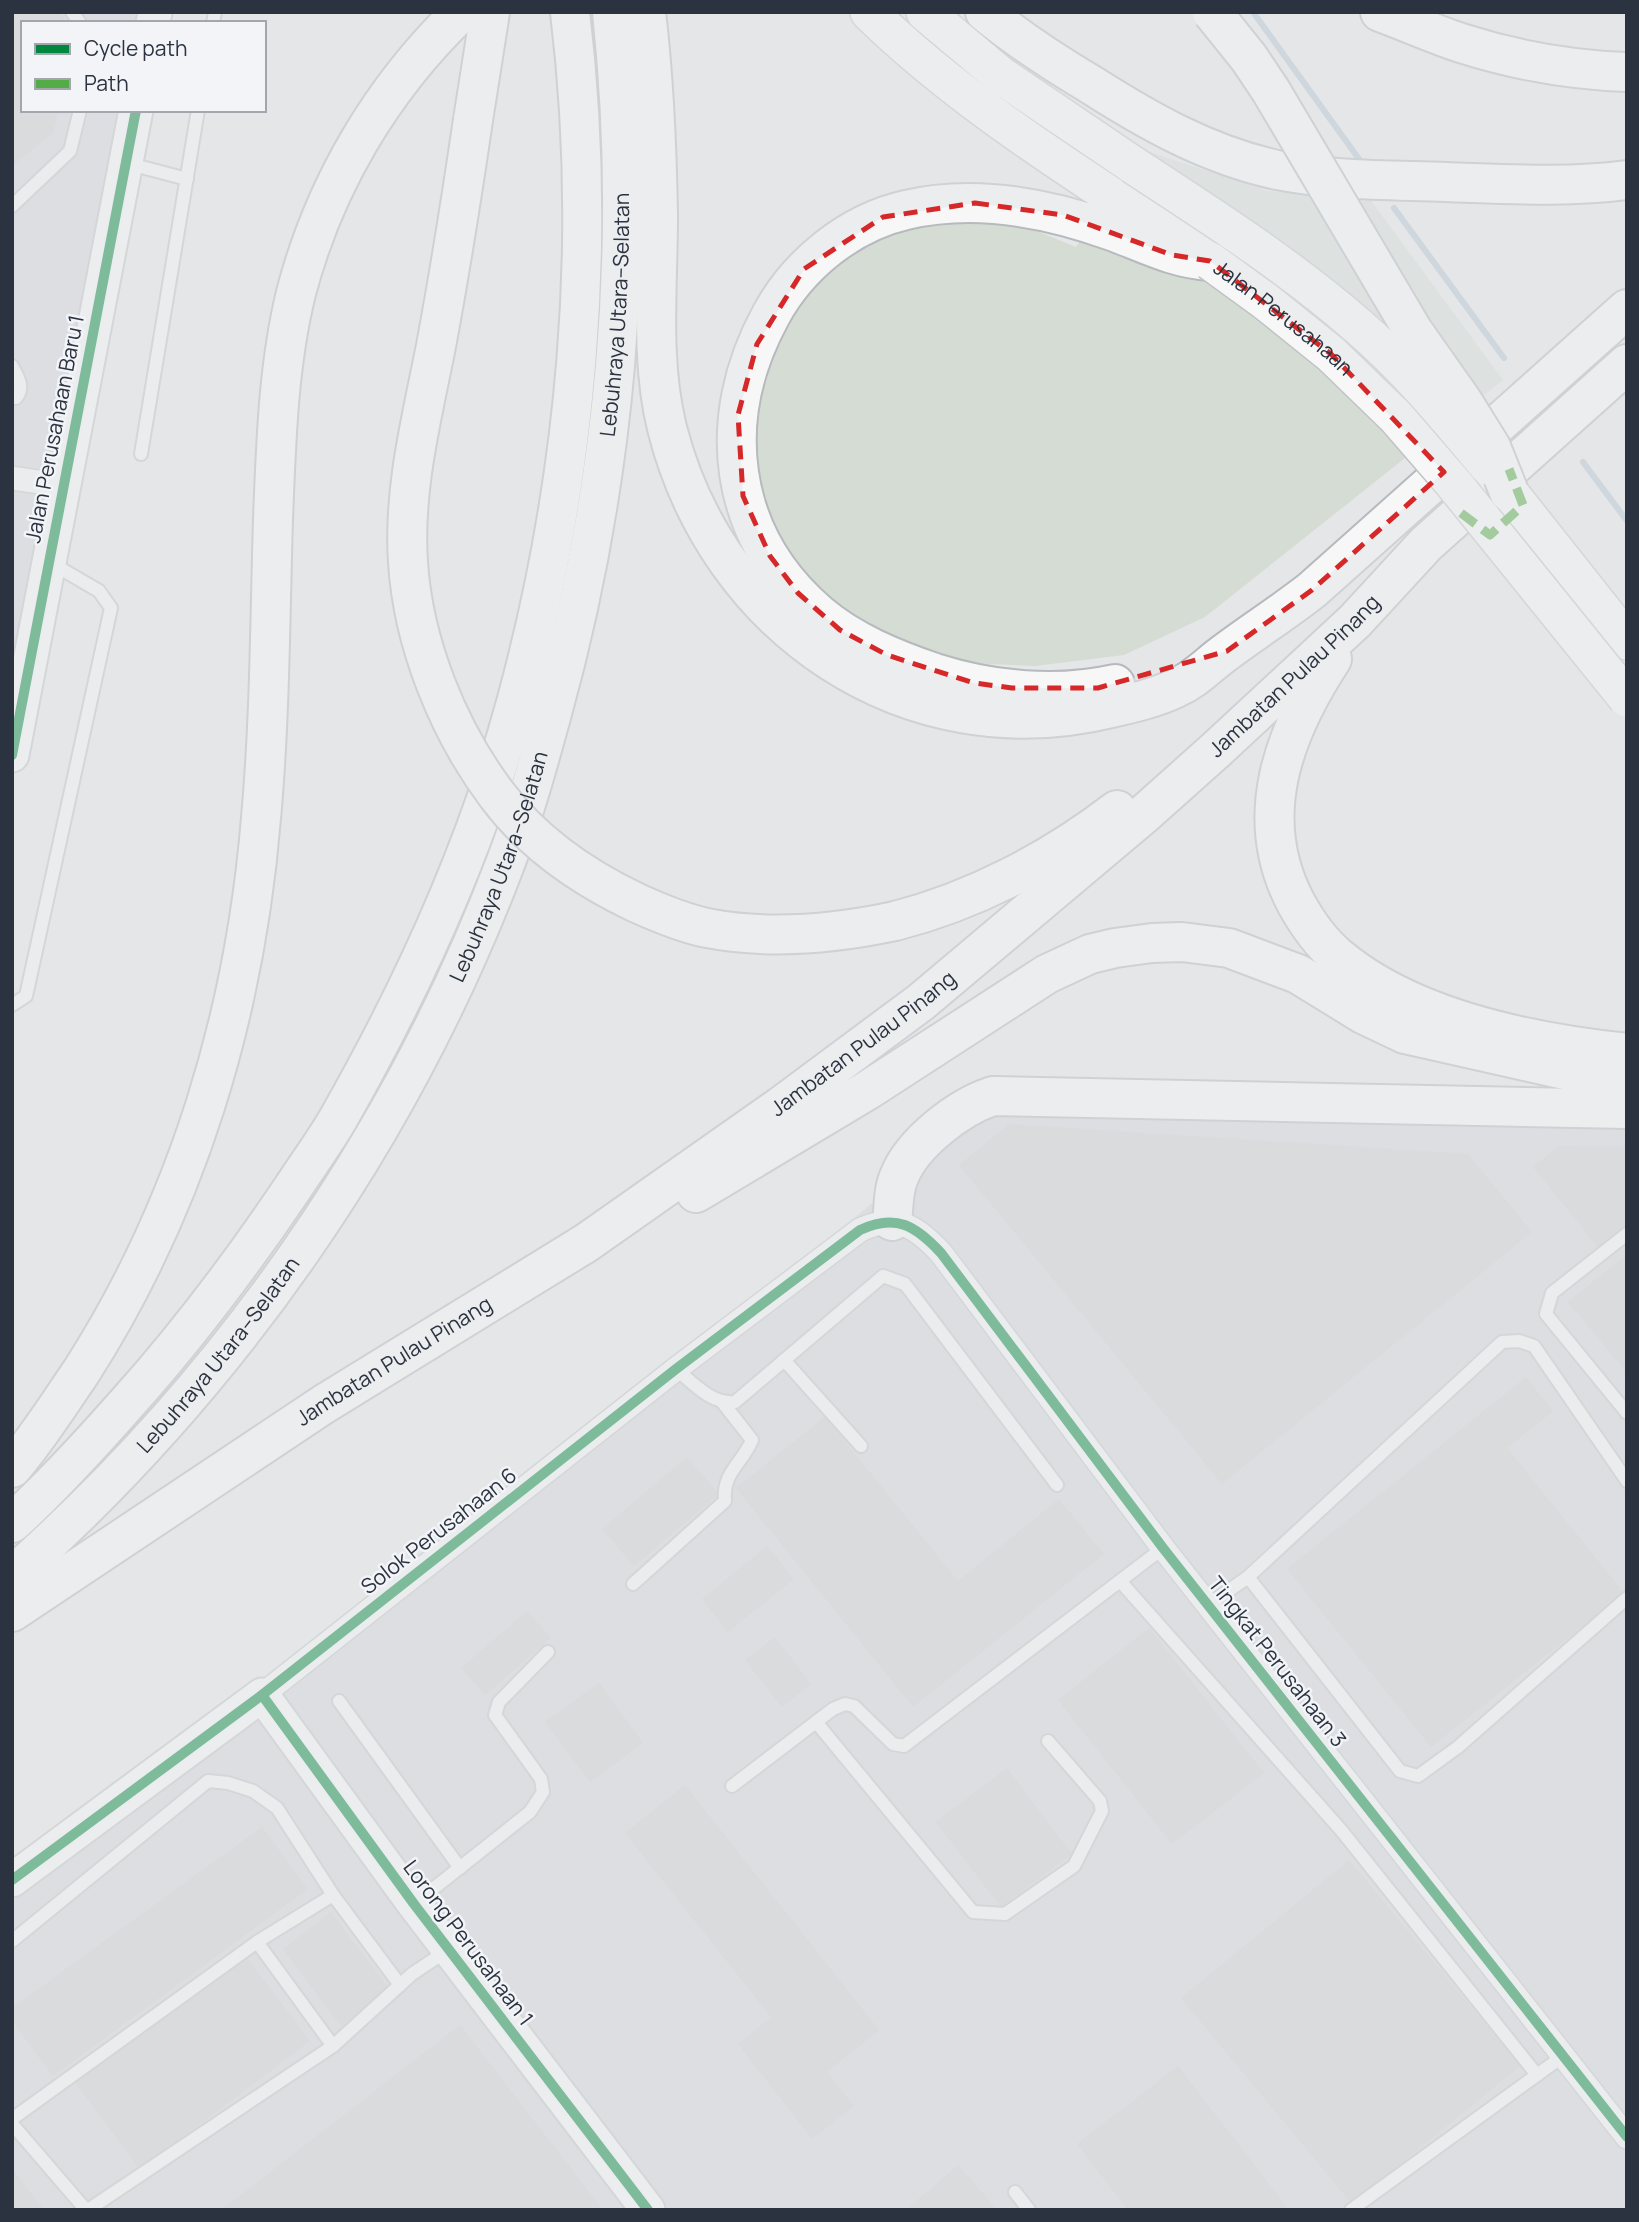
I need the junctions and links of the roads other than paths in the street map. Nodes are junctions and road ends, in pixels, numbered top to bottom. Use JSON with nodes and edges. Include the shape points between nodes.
{"nodes":[{"id":1,"x":461,"y":12,"type":"edge"},
{"id":2,"x":489,"y":12,"type":"edge"},
{"id":3,"x":570,"y":12,"type":"edge"},
{"id":4,"x":612,"y":12,"type":"edge"},
{"id":5,"x":646,"y":12,"type":"edge"},
{"id":6,"x":869,"y":12,"type":"edge"},
{"id":7,"x":925,"y":12,"type":"edge"},
{"id":8,"x":985,"y":12,"type":"edge"},
{"id":9,"x":1212,"y":12,"type":"edge"},
{"id":10,"x":1380,"y":12,"type":"edge"},
{"id":11,"x":1627,"y":72,"type":"edge"},
{"id":12,"x":80,"y":112,"type":"edge"},
{"id":13,"x":136,"y":112,"type":"edge"},
{"id":14,"x":198,"y":112,"type":"edge"},
{"id":15,"x":126,"y":163,"type":"junction"},
{"id":16,"x":187,"y":179,"type":"junction"},
{"id":17,"x":1627,"y":180,"type":"edge"},
{"id":18,"x":12,"y":206,"type":"edge"},
{"id":19,"x":1210,"y":261,"type":"junction"},
{"id":20,"x":1627,"y":309,"type":"edge"},
{"id":21,"x":1627,"y":363,"type":"edge"},
{"id":22,"x":12,"y":366,"type":"edge"},
{"id":23,"x":12,"y":398,"type":"edge"},
{"id":24,"x":141,"y":454,"type":"dead end"},
{"id":25,"x":12,"y":478,"type":"edge"},
{"id":26,"x":65,"y":486,"type":"junction"},
{"id":27,"x":1509,"y":492,"type":"junction"},
{"id":28,"x":49,"y":562,"type":"junction"},
{"id":29,"x":1355,"y":621,"type":"junction"},
{"id":30,"x":1627,"y":641,"type":"edge"},
{"id":31,"x":1227,"y":650,"type":"junction"},
{"id":32,"x":1627,"y":698,"type":"edge"},
{"id":33,"x":1217,"y":749,"type":"junction"},
{"id":34,"x":12,"y":755,"type":"edge"},
{"id":35,"x":12,"y":1005,"type":"edge"},
{"id":36,"x":1627,"y":1053,"type":"edge"},
{"id":37,"x":1627,"y":1084,"type":"edge"},
{"id":38,"x":1627,"y":1110,"type":"edge"},
{"id":39,"x":892,"y":1221,"type":"junction"},
{"id":40,"x":1627,"y":1234,"type":"edge"},
{"id":41,"x":586,"y":1243,"type":"junction"},
{"id":42,"x":784,"y":1360,"type":"junction"},
{"id":43,"x":676,"y":1369,"type":"junction"},
{"id":44,"x":723,"y":1403,"type":"junction"},
{"id":45,"x":1627,"y":1413,"type":"edge"},
{"id":46,"x":861,"y":1446,"type":"dead end"},
{"id":47,"x":12,"y":1468,"type":"edge"},
{"id":48,"x":1627,"y":1481,"type":"edge"},
{"id":49,"x":1057,"y":1485,"type":"dead end"},
{"id":50,"x":12,"y":1523,"type":"edge"},
{"id":51,"x":1163,"y":1548,"type":"junction"},
{"id":52,"x":12,"y":1576,"type":"edge"},
{"id":53,"x":1248,"y":1577,"type":"junction"},
{"id":54,"x":1120,"y":1581,"type":"junction"},
{"id":55,"x":633,"y":1584,"type":"dead end"},
{"id":56,"x":1627,"y":1598,"type":"edge"},
{"id":57,"x":1208,"y":1605,"type":"junction"},
{"id":58,"x":12,"y":1612,"type":"edge"},
{"id":59,"x":548,"y":1652,"type":"dead end"},
{"id":60,"x":262,"y":1695,"type":"junction"},
{"id":61,"x":339,"y":1702,"type":"dead end"},
{"id":62,"x":816,"y":1722,"type":"junction"},
{"id":63,"x":1048,"y":1741,"type":"dead end"},
{"id":64,"x":732,"y":1786,"type":"dead end"},
{"id":65,"x":460,"y":1868,"type":"junction"},
{"id":66,"x":12,"y":1880,"type":"edge"},
{"id":67,"x":333,"y":1895,"type":"junction"},
{"id":68,"x":414,"y":1904,"type":"junction"},
{"id":69,"x":12,"y":1941,"type":"edge"},
{"id":70,"x":257,"y":1942,"type":"junction"},
{"id":71,"x":448,"y":1950,"type":"junction"},
{"id":72,"x":400,"y":1985,"type":"junction"},
{"id":73,"x":333,"y":2046,"type":"junction"},
{"id":74,"x":1563,"y":2056,"type":"junction"},
{"id":75,"x":1536,"y":2075,"type":"junction"},
{"id":76,"x":12,"y":2119,"type":"edge"},
{"id":77,"x":12,"y":2124,"type":"edge"},
{"id":78,"x":1627,"y":2137,"type":"edge"},
{"id":79,"x":1015,"y":2192,"type":"dead end"},
{"id":80,"x":87,"y":2210,"type":"edge"},
{"id":81,"x":648,"y":2210,"type":"edge"},
{"id":82,"x":1029,"y":2210,"type":"edge"},
{"id":83,"x":1351,"y":2210,"type":"edge"}],
"edges":[{"from":1,"to":47,"type":"highway","via":[[410,67],[363,132],[324,209],[296,295],[285,348],[275,478],[256,868],[243,952],[216,1070],[189,1158],[135,1279],[70,1388]]},
{"from":2,"to":33,"type":"highway","bridge":true,"via":[[410,486],[408,562],[416,626],[456,728],[497,795],[534,835],[603,886],[705,927],[776,934],[839,931],[954,904],[1015,875],[1100,823],[1144,789]]},
{"from":3,"to":50,"type":"highway","name":"Lebuhraya Utara–Selatan","via":[[582,240],[567,442],[548,567],[521,685],[462,864],[401,1000],[337,1122],[251,1251],[146,1382]]},
{"from":4,"to":52,"type":"highway","name":"Lebuhraya Utara–Selatan","via":[[623,210],[610,418],[593,537],[566,664],[503,869],[461,969],[397,1096],[293,1261],[251,1320],[151,1439]]},
{"from":5,"to":31,"type":"highway","via":[[657,163],[661,398],[690,493],[721,552],[755,598],[838,666],[911,701],[969,716],[1037,719],[1147,700],[1191,680]]},
{"from":6,"to":19,"type":"main road","name":"Jalan Perusahaan","via":[[952,85]]},
{"from":7,"to":27,"type":"main road","name":"Jalan Perusahaan","bridge":true,"via":[[1000,75],[1311,286],[1360,327],[1436,403]]},
{"from":8,"to":17,"type":"highway","via":[[1049,60],[1145,119],[1252,164],[1350,178],[1528,185]]},
{"from":9,"to":27,"type":"highway","bridge":true,"via":[[1272,91],[1413,331],[1491,447]]},
{"from":10,"to":11,"type":"highway","via":[[1462,43],[1547,63]]},
{"from":12,"to":18,"type":"lane","via":[[70,151]]},
{"from":13,"to":15,"type":"street","name":"Jalan Perusahaan Baru 1"},
{"from":14,"to":16,"type":"lane"},
{"from":15,"to":16,"type":"lane"},
{"from":15,"to":26,"type":"street","name":"Jalan Perusahaan Baru 1"},
{"from":16,"to":24,"type":"lane"},
{"from":19,"to":31,"type":"highway","via":[[1172,255],[1063,215],[975,203],[907,209],[862,225],[804,269],[765,325],[741,390],[737,469],[754,527],[790,583],[840,630],[914,666],[974,683],[1043,690],[1098,688],[1175,669]]},
{"from":19,"to":32,"type":"main road","name":"Jalan Perusahaan","bridge":true,"via":[[1331,354],[1396,417]]},
{"from":20,"to":31,"type":"highway","via":[[1322,581]]},
{"from":21,"to":29,"type":"highway","name":"Jambatan Pulau Pinang","via":[[1426,544]]},
{"from":22,"to":23,"type":"lane","via":[[21,391]]},
{"from":25,"to":26,"type":"street"},
{"from":26,"to":28,"type":"street","name":"Jalan Perusahaan Baru 1"},
{"from":27,"to":30,"type":"main road","name":"Jalan Perusahaan"},
{"from":28,"to":34,"type":"street","name":"Jalan Perusahaan Baru 1"},
{"from":28,"to":35,"type":"lane","via":[[99,591],[111,608],[26,996]]},
{"from":29,"to":33,"type":"highway","name":"Jambatan Pulau Pinang"},
{"from":29,"to":36,"type":"highway","via":[[1297,719],[1278,779],[1276,844],[1283,876],[1301,913],[1336,956],[1407,999],[1518,1035]]},
{"from":33,"to":41,"type":"highway","name":"Jambatan Pulau Pinang","via":[[920,1002],[782,1107]]},
{"from":37,"to":41,"type":"highway","via":[[1405,1034],[1298,974],[1229,948],[1182,942],[1115,948],[1079,958],[1047,974],[745,1165],[668,1208]]},
{"from":38,"to":39,"type":"highway","via":[[993,1097],[973,1102],[913,1153],[897,1180]]},
{"from":39,"to":43,"type":"street","name":"Solok Perusahaan 6","via":[[860,1230]]},
{"from":39,"to":51,"type":"street","name":"Tingkat Perusahaan 3","via":[[926,1236],[941,1252]]},
{"from":40,"to":45,"type":"lane","via":[[1552,1293],[1546,1314]]},
{"from":41,"to":58,"type":"highway","name":"Jambatan Pulau Pinang","via":[[324,1404]]},
{"from":42,"to":44,"type":"lane","via":[[735,1402]]},
{"from":42,"to":46,"type":"lane"},
{"from":42,"to":49,"type":"lane","via":[[883,1276],[905,1284]]},
{"from":43,"to":44,"type":"lane"},
{"from":43,"to":60,"type":"street","name":"Solok Perusahaan 6"},
{"from":44,"to":55,"type":"lane","via":[[752,1440],[723,1487],[725,1501]]},
{"from":48,"to":53,"type":"lane","via":[[1534,1346],[1502,1342]]},
{"from":51,"to":54,"type":"lane"},
{"from":51,"to":57,"type":"street","name":"Tingkat Perusahaan 3"},
{"from":53,"to":56,"type":"lane","via":[[1400,1771],[1418,1776],[1458,1747]]},
{"from":53,"to":57,"type":"lane"},
{"from":54,"to":62,"type":"lane","via":[[904,1746],[892,1744],[854,1706],[833,1709]]},
{"from":54,"to":75,"type":"lane","via":[[1341,1830]]},
{"from":57,"to":74,"type":"street","name":"Tingkat Perusahaan 3"},
{"from":59,"to":65,"type":"lane","via":[[495,1709],[541,1779],[543,1791],[530,1812]]},
{"from":60,"to":66,"type":"street","name":"Solok Perusahaan 6"},
{"from":60,"to":68,"type":"street","name":"Lorong Perusahaan 1"},
{"from":61,"to":65,"type":"lane"},
{"from":62,"to":63,"type":"lane","via":[[973,1912],[987,1914],[1005,1914],[1074,1866],[1102,1811],[1100,1801]]},
{"from":62,"to":64,"type":"lane"},
{"from":65,"to":68,"type":"lane"},
{"from":67,"to":69,"type":"lane","via":[[277,1808],[253,1791],[208,1781]]},
{"from":67,"to":70,"type":"lane"},
{"from":67,"to":72,"type":"lane"},
{"from":68,"to":71,"type":"street","name":"Lorong Perusahaan 1"},
{"from":70,"to":73,"type":"lane"},
{"from":70,"to":76,"type":"lane"},
{"from":71,"to":72,"type":"lane"},
{"from":71,"to":81,"type":"street","name":"Lorong Perusahaan 1"},
{"from":72,"to":73,"type":"lane"},
{"from":73,"to":80,"type":"lane"},
{"from":74,"to":75,"type":"lane"},
{"from":74,"to":78,"type":"street","name":"Tingkat Perusahaan 3"},
{"from":75,"to":83,"type":"lane"},
{"from":77,"to":80,"type":"lane"},
{"from":79,"to":82,"type":"lane"}]}
